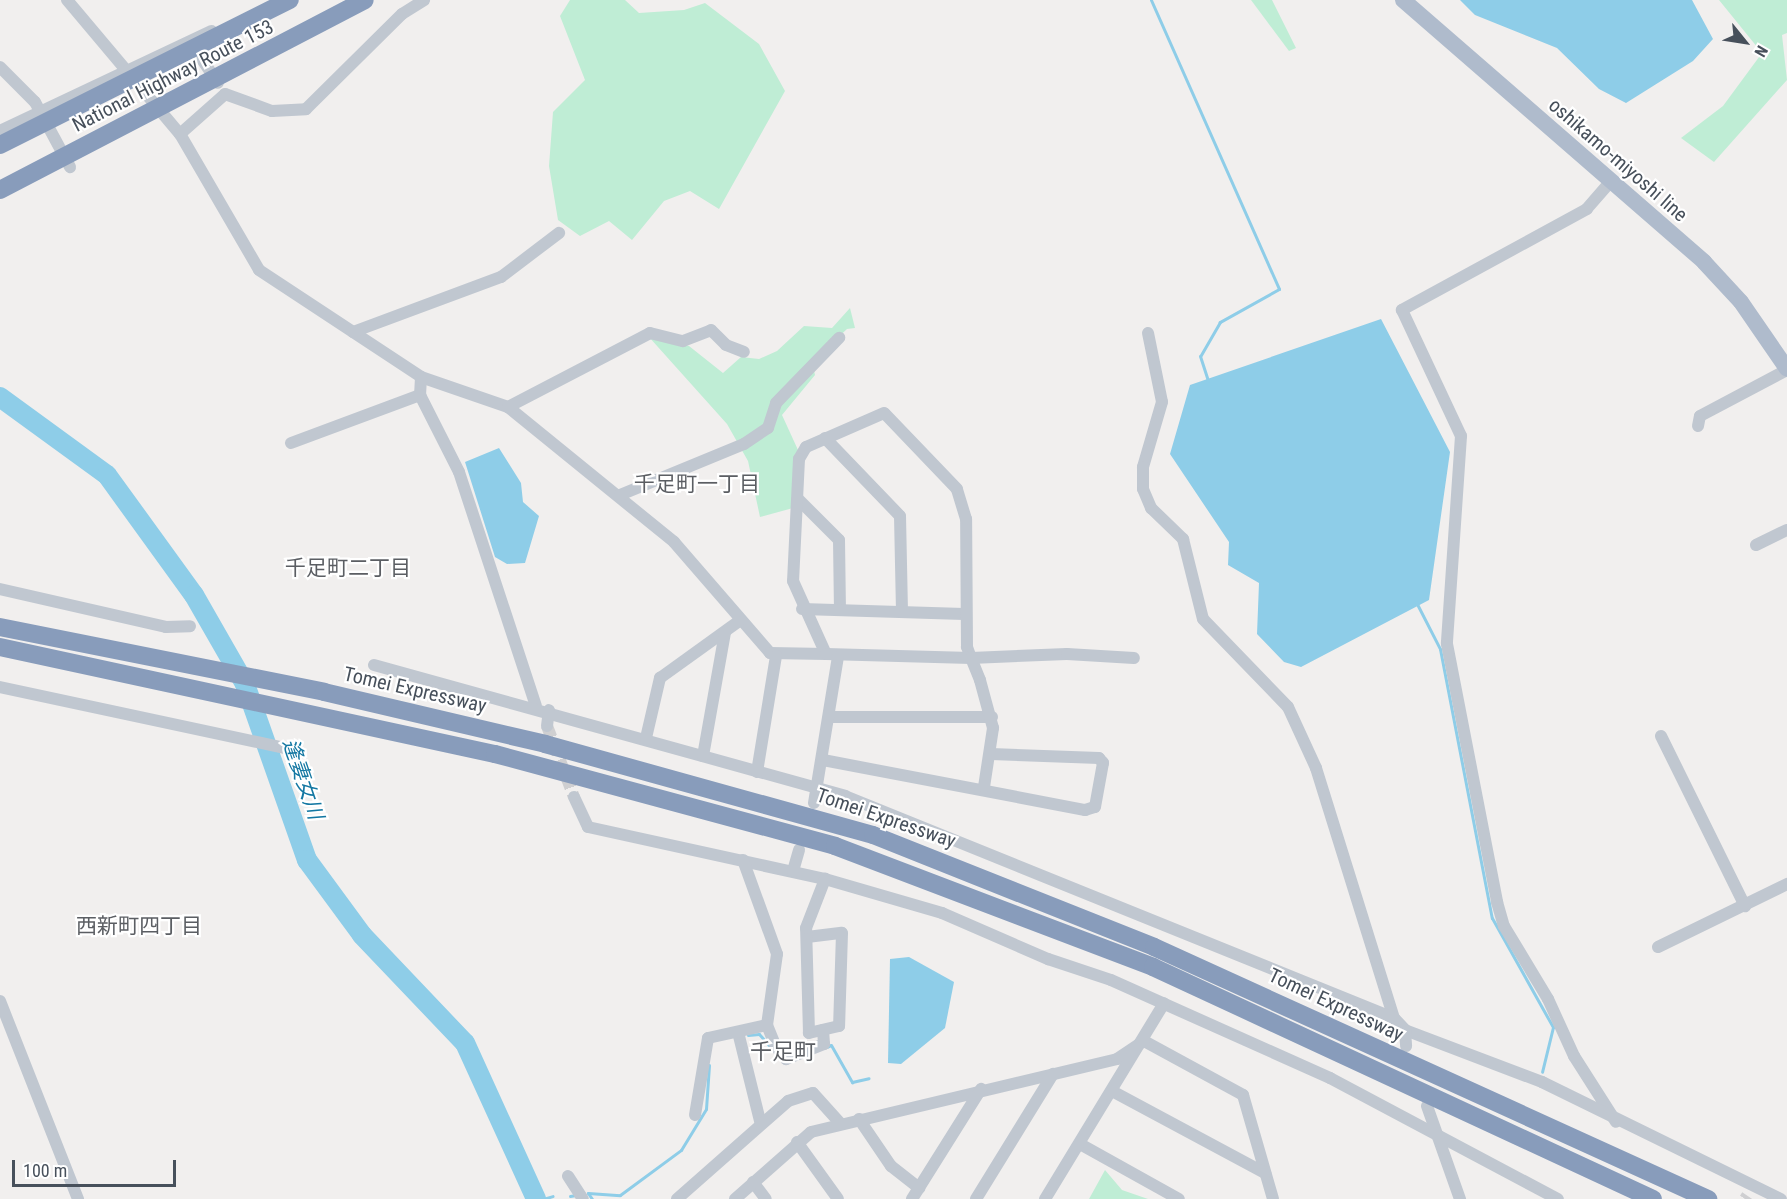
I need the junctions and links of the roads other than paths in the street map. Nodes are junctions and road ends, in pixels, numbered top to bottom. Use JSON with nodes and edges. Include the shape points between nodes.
{"nodes":[{"id":1,"x":67,"y":0,"type":"edge"},
{"id":2,"x":275,"y":0,"type":"edge"},
{"id":3,"x":290,"y":0,"type":"edge"},
{"id":4,"x":365,"y":0,"type":"edge"},
{"id":5,"x":424,"y":0,"type":"edge"},
{"id":6,"x":1403,"y":0,"type":"edge"},
{"id":7,"x":188,"y":40,"type":"junction"},
{"id":8,"x":0,"y":67,"type":"edge"},
{"id":9,"x":124,"y":71,"type":"junction"},
{"id":10,"x":225,"y":94,"type":"junction"},
{"id":11,"x":40,"y":113,"type":"junction"},
{"id":12,"x":0,"y":131,"type":"edge"},
{"id":13,"x":180,"y":134,"type":"junction"},
{"id":14,"x":0,"y":145,"type":"edge"},
{"id":15,"x":70,"y":167,"type":"dead end"},
{"id":16,"x":1611,"y":181,"type":"junction"},
{"id":17,"x":0,"y":190,"type":"edge"},
{"id":18,"x":559,"y":233,"type":"dead end"},
{"id":19,"x":353,"y":332,"type":"junction"},
{"id":20,"x":1148,"y":333,"type":"dead end"},
{"id":21,"x":839,"y":338,"type":"dead end"},
{"id":22,"x":1781,"y":350,"type":"edge"},
{"id":23,"x":744,"y":352,"type":"dead end"},
{"id":24,"x":1787,"y":369,"type":"edge"},
{"id":25,"x":421,"y":378,"type":"junction"},
{"id":26,"x":420,"y":395,"type":"junction"},
{"id":27,"x":508,"y":406,"type":"junction"},
{"id":28,"x":1698,"y":426,"type":"dead end"},
{"id":29,"x":825,"y":438,"type":"junction"},
{"id":30,"x":291,"y":443,"type":"dead end"},
{"id":31,"x":620,"y":495,"type":"junction"},
{"id":32,"x":798,"y":499,"type":"junction"},
{"id":33,"x":1787,"y":530,"type":"edge"},
{"id":34,"x":1756,"y":545,"type":"dead end"},
{"id":35,"x":0,"y":589,"type":"edge"},
{"id":36,"x":802,"y":609,"type":"junction"},
{"id":37,"x":840,"y":610,"type":"junction"},
{"id":38,"x":902,"y":611,"type":"junction"},
{"id":39,"x":964,"y":614,"type":"junction"},
{"id":40,"x":738,"y":622,"type":"junction"},
{"id":41,"x":190,"y":626,"type":"dead end"},
{"id":42,"x":0,"y":627,"type":"edge"},
{"id":43,"x":725,"y":633,"type":"junction"},
{"id":44,"x":0,"y":647,"type":"edge"},
{"id":45,"x":832,"y":655,"type":"junction"},
{"id":46,"x":776,"y":656,"type":"junction"},
{"id":47,"x":971,"y":658,"type":"junction"},
{"id":48,"x":1134,"y":658,"type":"dead end"},
{"id":49,"x":374,"y":665,"type":"dead end"},
{"id":50,"x":0,"y":687,"type":"edge"},
{"id":51,"x":543,"y":708,"type":"junction"},
{"id":52,"x":832,"y":717,"type":"junction"},
{"id":53,"x":992,"y":717,"type":"junction"},
{"id":54,"x":547,"y":726,"type":"tunnel mouth"},
{"id":55,"x":1660,"y":736,"type":"dead end"},
{"id":56,"x":646,"y":738,"type":"junction"},
{"id":57,"x":298,"y":751,"type":"dead end"},
{"id":58,"x":991,"y":754,"type":"junction"},
{"id":59,"x":703,"y":756,"type":"junction"},
{"id":60,"x":823,"y":760,"type":"junction"},
{"id":61,"x":757,"y":772,"type":"junction"},
{"id":62,"x":984,"y":787,"type":"junction"},
{"id":63,"x":815,"y":796,"type":"junction"},
{"id":64,"x":574,"y":797,"type":"tunnel mouth"},
{"id":65,"x":799,"y":850,"type":"dead end"},
{"id":66,"x":743,"y":860,"type":"junction"},
{"id":67,"x":793,"y":871,"type":"junction"},
{"id":68,"x":825,"y":879,"type":"junction"},
{"id":69,"x":1787,"y":884,"type":"edge"},
{"id":70,"x":1745,"y":906,"type":"junction"},
{"id":71,"x":807,"y":937,"type":"junction"},
{"id":72,"x":1658,"y":947,"type":"dead end"},
{"id":73,"x":0,"y":1001,"type":"edge"},
{"id":74,"x":1164,"y":1003,"type":"junction"},
{"id":75,"x":1394,"y":1018,"type":"junction"},
{"id":76,"x":767,"y":1025,"type":"junction"},
{"id":77,"x":823,"y":1030,"type":"junction"},
{"id":78,"x":1405,"y":1030,"type":"junction"},
{"id":79,"x":738,"y":1032,"type":"junction"},
{"id":80,"x":1144,"y":1041,"type":"junction"},
{"id":81,"x":1406,"y":1046,"type":"dead end"},
{"id":82,"x":1053,"y":1074,"type":"junction"},
{"id":83,"x":981,"y":1089,"type":"junction"},
{"id":84,"x":1113,"y":1091,"type":"junction"},
{"id":85,"x":1427,"y":1106,"type":"dead end"},
{"id":86,"x":695,"y":1115,"type":"dead end"},
{"id":87,"x":860,"y":1119,"type":"junction"},
{"id":88,"x":760,"y":1121,"type":"junction"},
{"id":89,"x":1616,"y":1122,"type":"junction"},
{"id":90,"x":840,"y":1123,"type":"junction"},
{"id":91,"x":1435,"y":1137,"type":"junction"},
{"id":92,"x":797,"y":1142,"type":"junction"},
{"id":93,"x":1080,"y":1144,"type":"junction"},
{"id":94,"x":1265,"y":1173,"type":"junction"},
{"id":95,"x":568,"y":1176,"type":"dead end"},
{"id":96,"x":753,"y":1182,"type":"junction"},
{"id":97,"x":915,"y":1193,"type":"edge"},
{"id":98,"x":78,"y":1199,"type":"edge"},
{"id":99,"x":583,"y":1199,"type":"edge"},
{"id":100,"x":677,"y":1199,"type":"edge"},
{"id":101,"x":735,"y":1199,"type":"edge"},
{"id":102,"x":765,"y":1199,"type":"edge"},
{"id":103,"x":838,"y":1199,"type":"edge"},
{"id":104,"x":976,"y":1199,"type":"edge"},
{"id":105,"x":1045,"y":1199,"type":"edge"},
{"id":106,"x":1179,"y":1199,"type":"edge"},
{"id":107,"x":1273,"y":1199,"type":"edge"},
{"id":108,"x":1460,"y":1199,"type":"edge"},
{"id":109,"x":1558,"y":1199,"type":"edge"},
{"id":110,"x":1653,"y":1199,"type":"edge"},
{"id":111,"x":1708,"y":1199,"type":"edge"},
{"id":112,"x":1781,"y":1199,"type":"edge"}],
"edges":[{"from":1,"to":9,"type":"street"},
{"from":2,"to":7,"type":"street"},
{"from":3,"to":14,"type":"highway","name":"National Highway Route 153"},
{"from":4,"to":17,"type":"highway","name":"National Highway Route 153"},
{"from":5,"to":10,"type":"street","via":[[402,14],[306,109],[272,111]]},
{"from":6,"to":16,"type":"main road","name":"oshikamo-miyoshi line"},
{"from":7,"to":9,"type":"street"},
{"from":7,"to":10,"type":"street"},
{"from":8,"to":11,"type":"street"},
{"from":9,"to":11,"type":"street"},
{"from":9,"to":13,"type":"street"},
{"from":10,"to":13,"type":"street"},
{"from":11,"to":12,"type":"street"},
{"from":11,"to":15,"type":"street"},
{"from":13,"to":19,"type":"street","via":[[259,270]]},
{"from":16,"to":22,"type":"main road","name":"oshikamo-miyoshi line","via":[[1704,262]]},
{"from":16,"to":89,"type":"street","via":[[1587,209],[1402,310],[1461,436],[1448,644],[1497,902],[1504,926],[1548,999],[1574,1056]]},
{"from":18,"to":19,"type":"street","via":[[501,278]]},
{"from":19,"to":25,"type":"street"},
{"from":20,"to":75,"type":"street","via":[[1162,402],[1143,467],[1143,489],[1151,508],[1183,539],[1203,619],[1288,707],[1316,768]]},
{"from":21,"to":31,"type":"street","via":[[776,404],[768,428],[744,444]]},
{"from":22,"to":24,"type":"main road","name":"oshikamo-miyoshi line"},
{"from":23,"to":27,"type":"street","via":[[726,345],[711,330],[683,341],[650,333]]},
{"from":24,"to":28,"type":"street","via":[[1700,416]]},
{"from":25,"to":26,"type":"street"},
{"from":25,"to":27,"type":"street"},
{"from":26,"to":30,"type":"street"},
{"from":26,"to":51,"type":"street","via":[[459,472]]},
{"from":27,"to":31,"type":"street"},
{"from":29,"to":32,"type":"street","via":[[802,452]]},
{"from":29,"to":38,"type":"street","via":[[900,516]]},
{"from":29,"to":39,"type":"street","via":[[884,412],[953,482],[966,519]]},
{"from":31,"to":40,"type":"street","via":[[674,542]]},
{"from":32,"to":36,"type":"street","via":[[793,580]]},
{"from":32,"to":37,"type":"street","via":[[839,540]]},
{"from":33,"to":34,"type":"street"},
{"from":35,"to":41,"type":"street","via":[[166,627]]},
{"from":36,"to":37,"type":"street"},
{"from":36,"to":45,"type":"street"},
{"from":37,"to":38,"type":"street"},
{"from":38,"to":39,"type":"street"},
{"from":39,"to":47,"type":"street"},
{"from":40,"to":43,"type":"street"},
{"from":40,"to":46,"type":"street"},
{"from":42,"to":111,"type":"highway","name":"Tomei Expressway","via":[[324,692],[680,778],[873,835],[1154,947]]},
{"from":43,"to":56,"type":"street","via":[[660,678]]},
{"from":43,"to":59,"type":"street"},
{"from":44,"to":110,"type":"highway","via":[[611,783],[922,876],[1153,967]]},
{"from":45,"to":46,"type":"street"},
{"from":45,"to":47,"type":"street"},
{"from":45,"to":52,"type":"street"},
{"from":46,"to":61,"type":"street"},
{"from":47,"to":48,"type":"street"},
{"from":47,"to":53,"type":"street"},
{"from":49,"to":51,"type":"street"},
{"from":50,"to":57,"type":"street"},
{"from":51,"to":54,"type":"street"},
{"from":51,"to":56,"type":"street"},
{"from":52,"to":53,"type":"street"},
{"from":52,"to":60,"type":"street"},
{"from":53,"to":58,"type":"street"},
{"from":55,"to":70,"type":"street"},
{"from":56,"to":59,"type":"street"},
{"from":58,"to":62,"type":"street"},
{"from":58,"to":62,"type":"street","via":[[1099,758],[1103,763],[1097,803],[1085,810]]},
{"from":59,"to":61,"type":"street"},
{"from":60,"to":62,"type":"street"},
{"from":60,"to":63,"type":"street"},
{"from":61,"to":63,"type":"street"},
{"from":63,"to":75,"type":"street","via":[[966,841],[1224,953]]},
{"from":64,"to":66,"type":"street","via":[[588,827]]},
{"from":65,"to":67,"type":"street"},
{"from":66,"to":67,"type":"street"},
{"from":66,"to":76,"type":"street","via":[[777,954]]},
{"from":67,"to":68,"type":"street"},
{"from":68,"to":71,"type":"street"},
{"from":68,"to":74,"type":"street","via":[[942,913]]},
{"from":69,"to":70,"type":"street"},
{"from":70,"to":72,"type":"street"},
{"from":71,"to":77,"type":"street","via":[[809,1033]]},
{"from":71,"to":77,"type":"street","via":[[842,933],[839,1026]]},
{"from":73,"to":98,"type":"street"},
{"from":74,"to":80,"type":"street"},
{"from":74,"to":91,"type":"street","via":[[1330,1078]]},
{"from":75,"to":78,"type":"street"},
{"from":76,"to":77,"type":"street","via":[[786,1059],[824,1044]]},
{"from":76,"to":79,"type":"street"},
{"from":78,"to":81,"type":"street"},
{"from":78,"to":89,"type":"street","via":[[1542,1082]]},
{"from":79,"to":86,"type":"street","via":[[713,1035],[705,1045],[703,1091]]},
{"from":79,"to":88,"type":"street"},
{"from":80,"to":82,"type":"street","via":[[1117,1059]]},
{"from":80,"to":84,"type":"street"},
{"from":80,"to":94,"type":"street","via":[[1243,1095]]},
{"from":82,"to":83,"type":"street"},
{"from":82,"to":104,"type":"street"},
{"from":83,"to":87,"type":"street"},
{"from":83,"to":97,"type":"street"},
{"from":84,"to":93,"type":"street"},
{"from":84,"to":94,"type":"street"},
{"from":85,"to":91,"type":"street"},
{"from":87,"to":90,"type":"street"},
{"from":87,"to":97,"type":"street","via":[[891,1166]]},
{"from":88,"to":90,"type":"street","via":[[808,1093],[819,1095]]},
{"from":88,"to":100,"type":"street"},
{"from":89,"to":112,"type":"street","via":[[1749,1191]]},
{"from":90,"to":92,"type":"street"},
{"from":91,"to":108,"type":"street"},
{"from":91,"to":109,"type":"street"},
{"from":92,"to":96,"type":"street"},
{"from":92,"to":103,"type":"street"},
{"from":93,"to":105,"type":"street"},
{"from":93,"to":106,"type":"street"},
{"from":94,"to":107,"type":"street"},
{"from":95,"to":99,"type":"street"},
{"from":96,"to":101,"type":"street"},
{"from":96,"to":102,"type":"street"}]}
